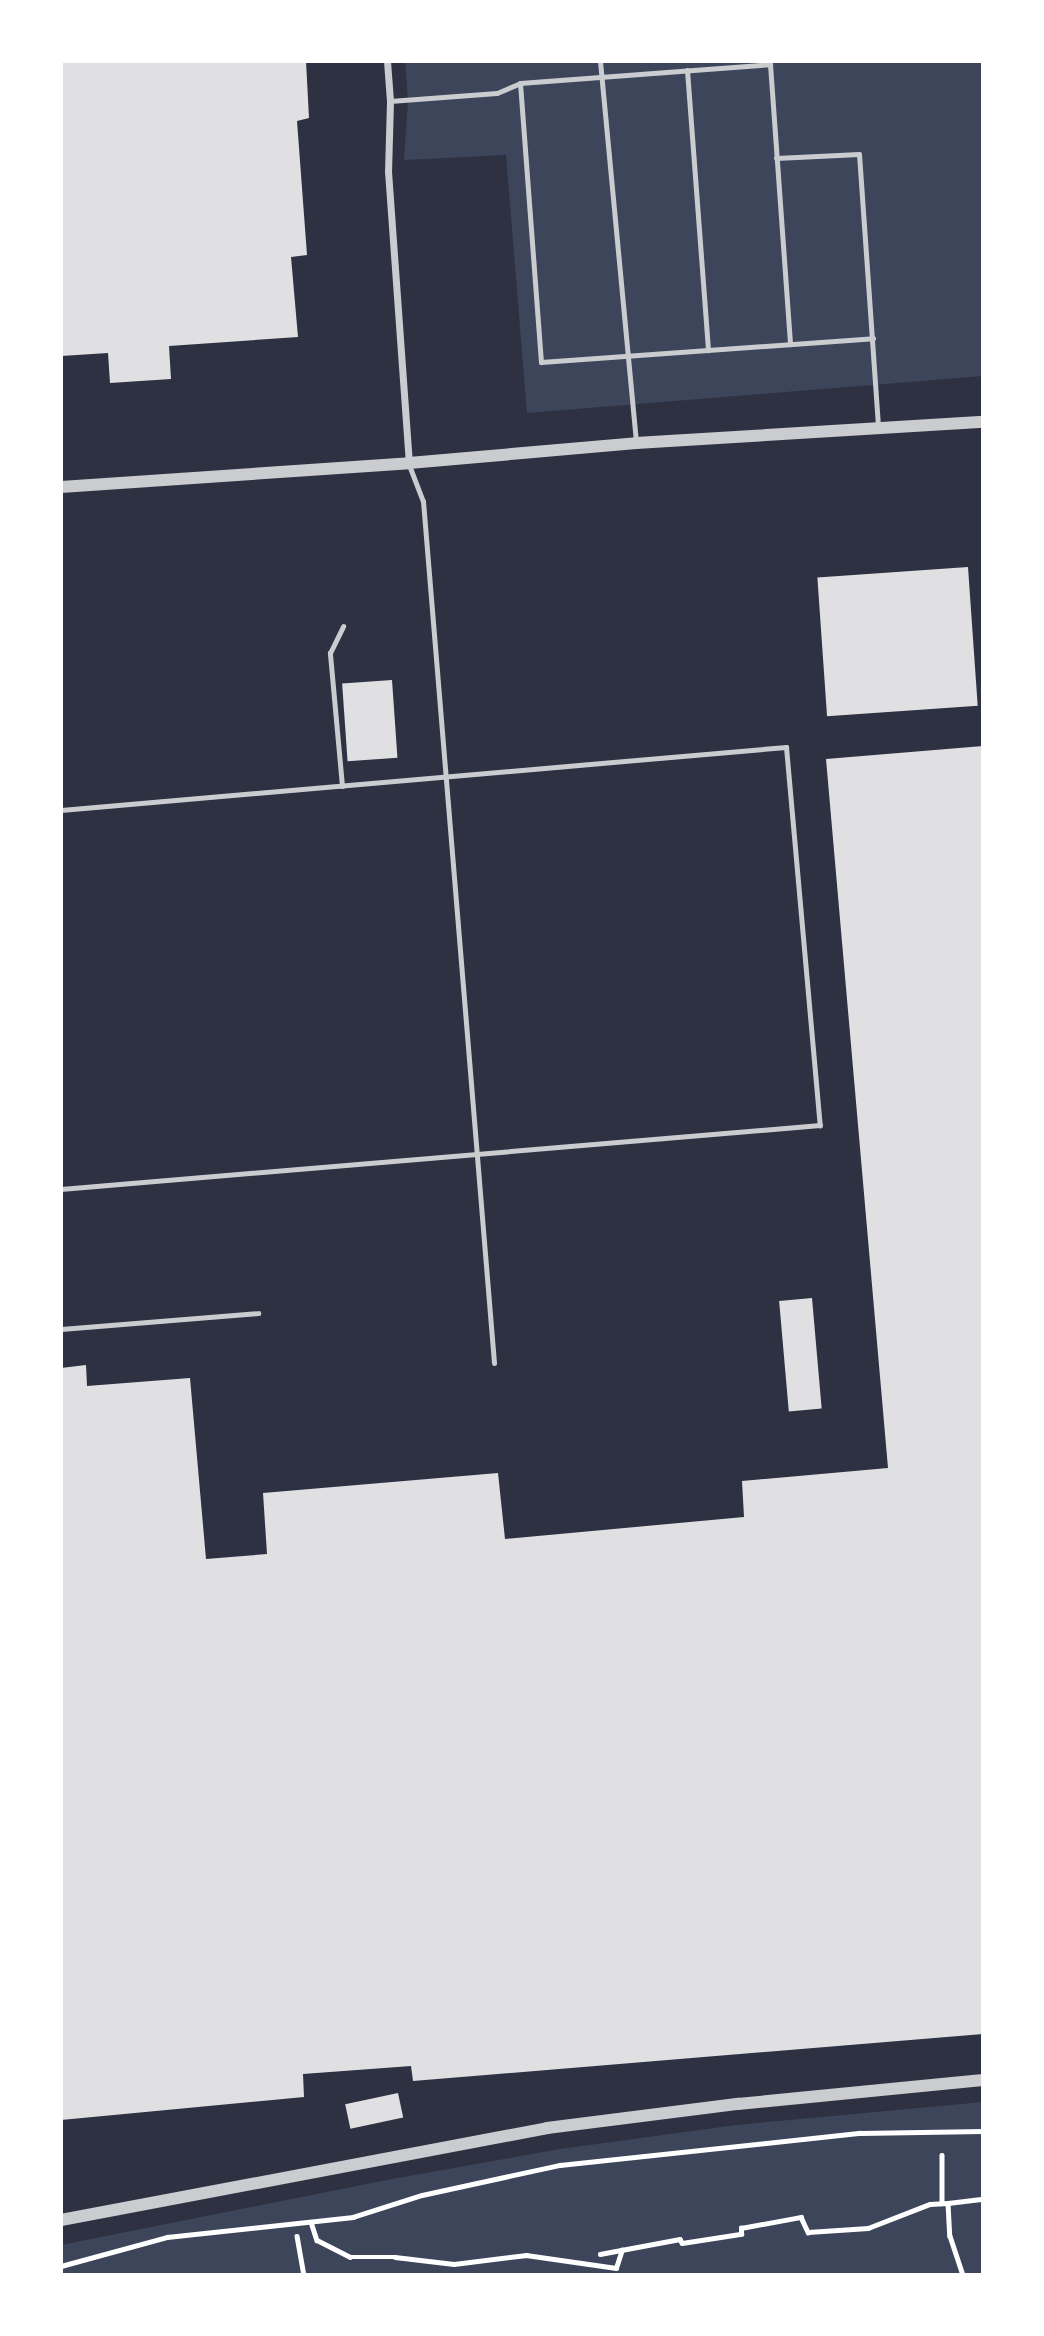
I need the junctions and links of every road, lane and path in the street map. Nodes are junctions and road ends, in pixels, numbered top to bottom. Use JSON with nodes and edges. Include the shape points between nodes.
{"nodes":[{"id":1,"x":387,"y":61,"type":"edge"},
{"id":2,"x":600,"y":61,"type":"edge"},
{"id":3,"x":687,"y":70,"type":"junction"},
{"id":4,"x":602,"y":77,"type":"junction"},
{"id":5,"x":520,"y":83,"type":"junction"},
{"id":6,"x":390,"y":101,"type":"junction"},
{"id":7,"x":776,"y":158,"type":"junction"},
{"id":8,"x":873,"y":338,"type":"junction"},
{"id":9,"x":790,"y":344,"type":"junction"},
{"id":10,"x":708,"y":350,"type":"junction"},
{"id":11,"x":628,"y":356,"type":"junction"},
{"id":12,"x":983,"y":422,"type":"edge"},
{"id":13,"x":878,"y":427,"type":"junction"},
{"id":14,"x":636,"y":443,"type":"junction"},
{"id":15,"x":409,"y":463,"type":"junction"},
{"id":16,"x":61,"y":487,"type":"edge"},
{"id":17,"x":343,"y":626,"type":"dead end"},
{"id":18,"x":445,"y":776,"type":"junction"},
{"id":19,"x":342,"y":786,"type":"junction"},
{"id":20,"x":61,"y":810,"type":"edge"},
{"id":21,"x":476,"y":1153,"type":"junction"},
{"id":22,"x":61,"y":1189,"type":"edge"},
{"id":23,"x":258,"y":1313,"type":"dead end"},
{"id":24,"x":61,"y":1329,"type":"edge"},
{"id":25,"x":494,"y":1363,"type":"dead end"},
{"id":26,"x":983,"y":2080,"type":"edge"},
{"id":27,"x":983,"y":2131,"type":"edge"},
{"id":28,"x":942,"y":2155,"type":"dead end"},
{"id":29,"x":983,"y":2199,"type":"edge"},
{"id":30,"x":945,"y":2203,"type":"junction"},
{"id":31,"x":61,"y":2220,"type":"edge"},
{"id":32,"x":311,"y":2221,"type":"junction"},
{"id":33,"x":297,"y":2236,"type":"dead end"},
{"id":34,"x":622,"y":2250,"type":"junction"},
{"id":35,"x":600,"y":2254,"type":"dead end"},
{"id":36,"x":61,"y":2266,"type":"edge"},
{"id":37,"x":304,"y":2275,"type":"edge"},
{"id":38,"x":963,"y":2275,"type":"edge"}],
"edges":[{"from":1,"to":6,"type":"street"},
{"from":2,"to":4,"type":"lane"},
{"from":3,"to":4,"type":"lane"},
{"from":3,"to":7,"type":"lane","via":[[769,64]]},
{"from":3,"to":10,"type":"lane"},
{"from":4,"to":5,"type":"lane"},
{"from":4,"to":11,"type":"lane"},
{"from":5,"to":6,"type":"lane","via":[[497,93]]},
{"from":5,"to":11,"type":"lane","via":[[541,362]]},
{"from":6,"to":15,"type":"street","via":[[388,171]]},
{"from":7,"to":8,"type":"lane","via":[[859,154]]},
{"from":7,"to":9,"type":"lane"},
{"from":8,"to":9,"type":"lane"},
{"from":8,"to":13,"type":"lane"},
{"from":9,"to":10,"type":"lane"},
{"from":10,"to":11,"type":"lane"},
{"from":11,"to":14,"type":"lane"},
{"from":12,"to":13,"type":"street"},
{"from":13,"to":14,"type":"street"},
{"from":14,"to":15,"type":"street"},
{"from":15,"to":16,"type":"street"},
{"from":15,"to":18,"type":"lane","via":[[424,501]]},
{"from":17,"to":19,"type":"lane","via":[[330,653]]},
{"from":18,"to":19,"type":"lane"},
{"from":18,"to":21,"type":"lane"},
{"from":18,"to":21,"type":"lane","via":[[786,747],[819,1112],[820,1125]]},
{"from":19,"to":20,"type":"lane"},
{"from":21,"to":22,"type":"lane"},
{"from":21,"to":25,"type":"lane"},
{"from":23,"to":24,"type":"lane"},
{"from":26,"to":31,"type":"street","via":[[547,2128]]},
{"from":27,"to":32,"type":"path","via":[[860,2133],[560,2165],[422,2196],[353,2217]]},
{"from":28,"to":30,"type":"path"},
{"from":29,"to":30,"type":"path"},
{"from":30,"to":34,"type":"path","via":[[930,2204],[868,2228],[808,2232],[801,2217],[741,2228],[741,2234]]},
{"from":30,"to":38,"type":"path"},
{"from":32,"to":34,"type":"path","via":[[317,2240],[349,2257],[454,2264],[526,2255],[616,2268]]},
{"from":32,"to":36,"type":"path","via":[[167,2237]]},
{"from":33,"to":37,"type":"path"},
{"from":34,"to":35,"type":"path"}]}
